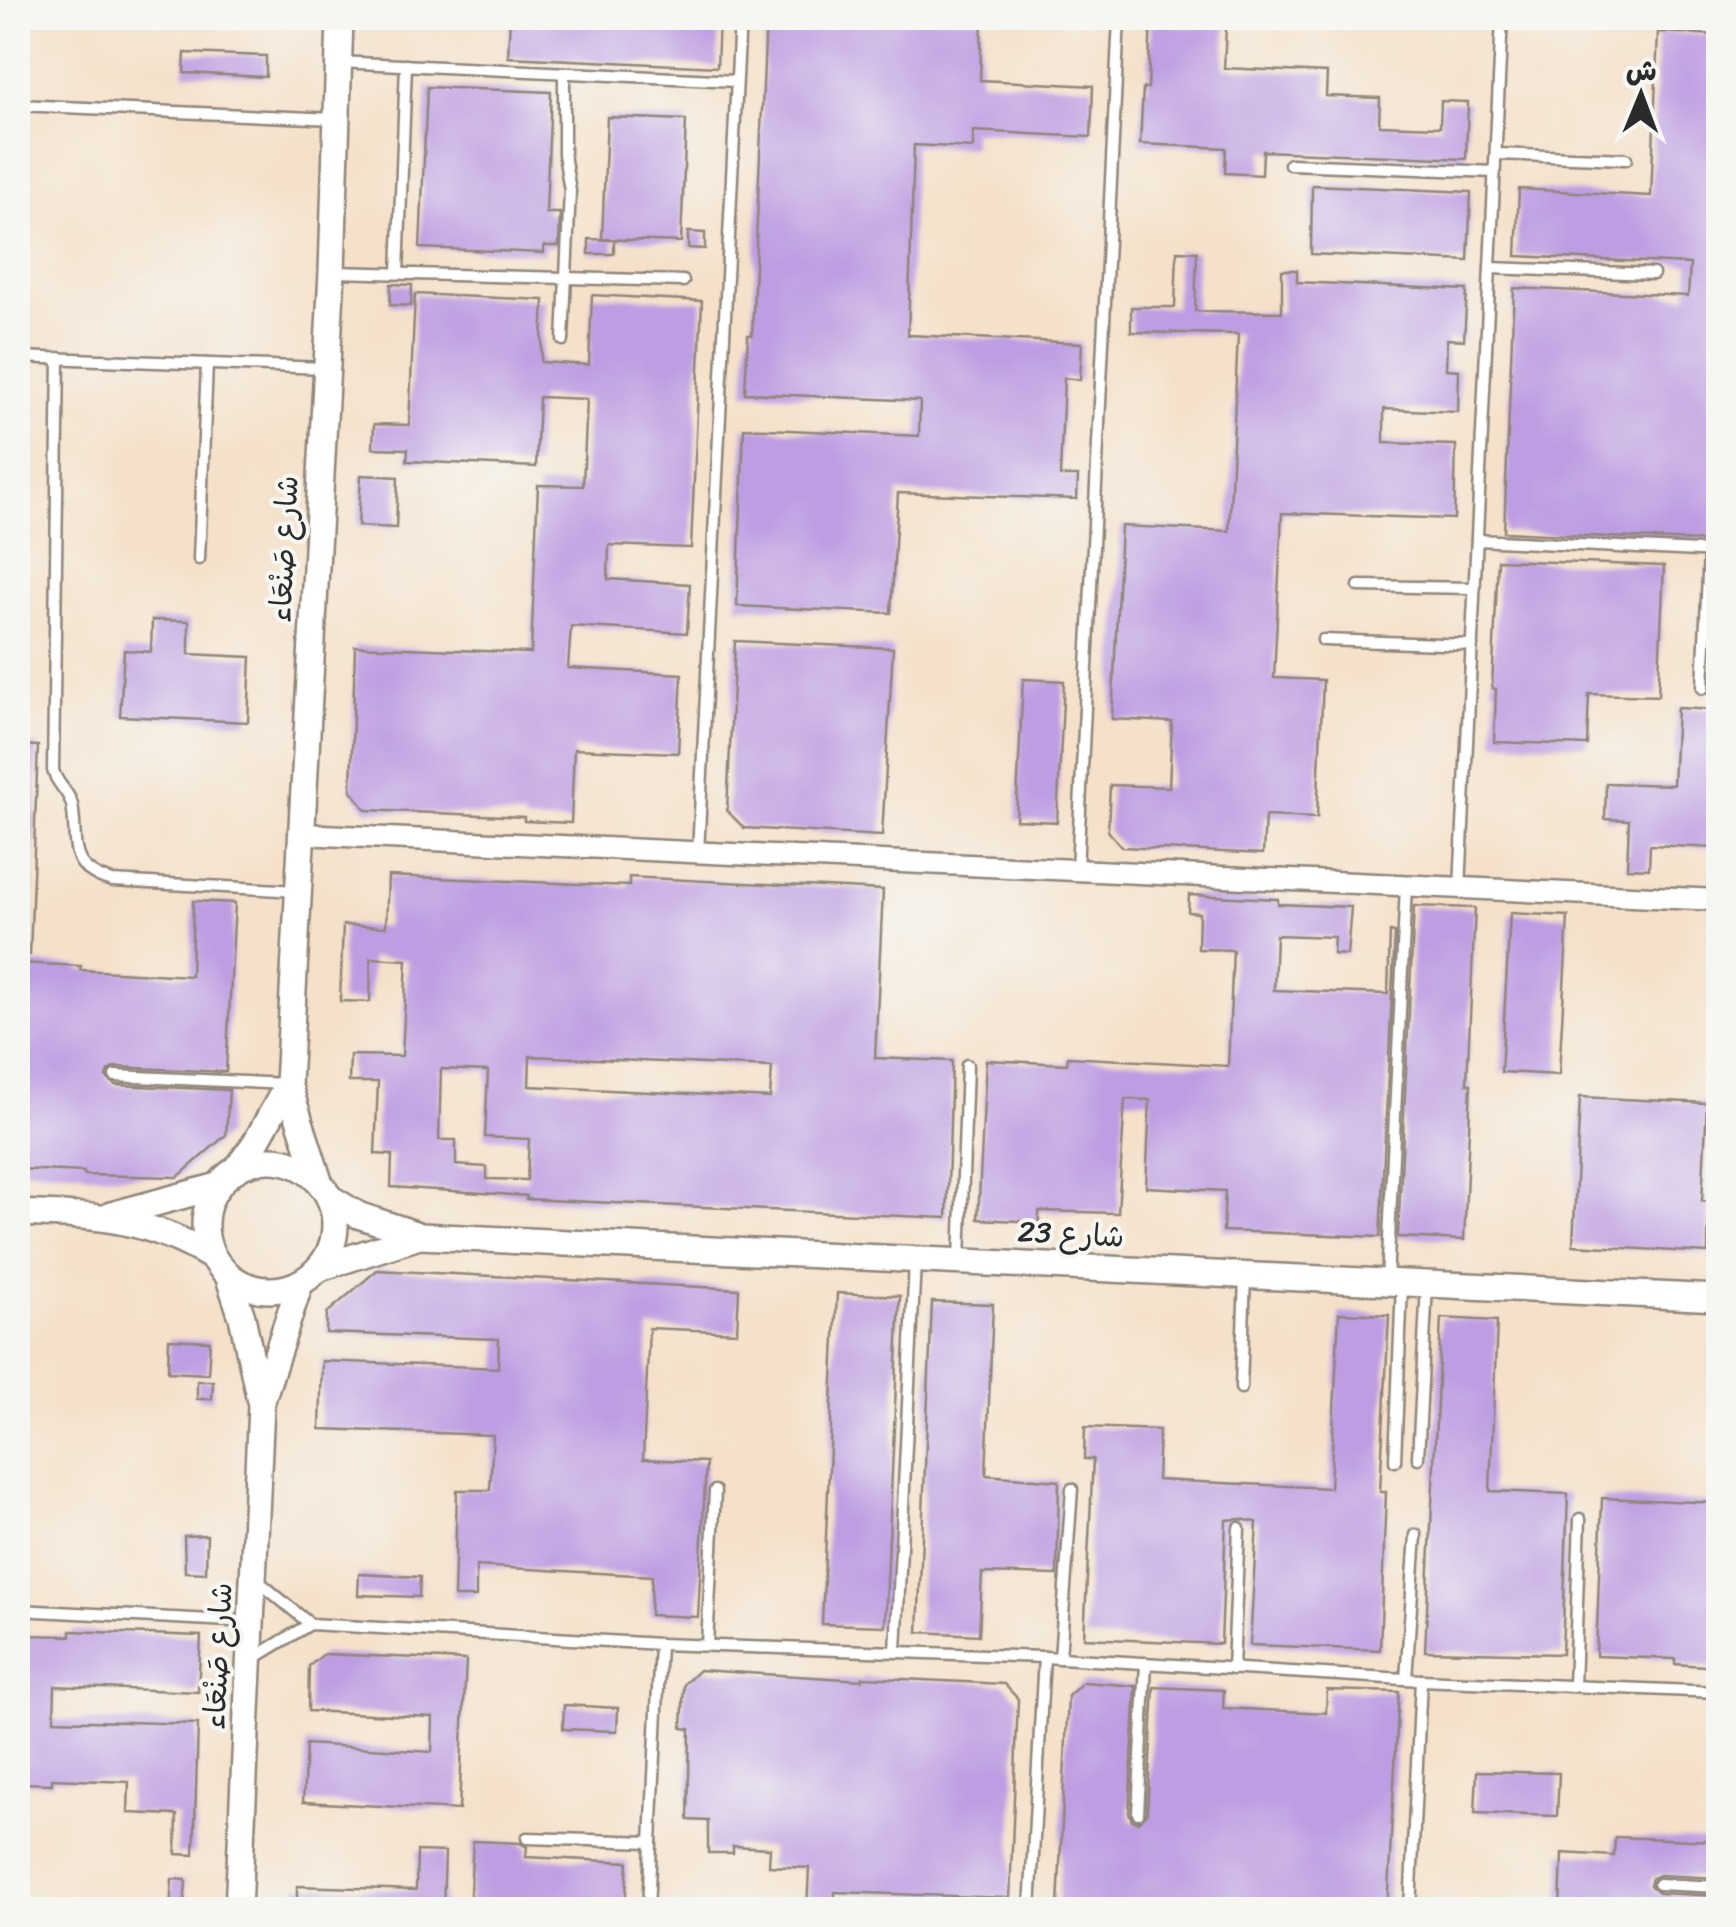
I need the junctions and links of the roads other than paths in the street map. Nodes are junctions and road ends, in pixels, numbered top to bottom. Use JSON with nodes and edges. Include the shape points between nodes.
{"nodes":[{"id":1,"x":340,"y":18,"type":"edge"},
{"id":2,"x":740,"y":18,"type":"edge"},
{"id":3,"x":1119,"y":18,"type":"edge"},
{"id":4,"x":1502,"y":18,"type":"edge"},
{"id":5,"x":338,"y":62,"type":"junction"},
{"id":6,"x":406,"y":65,"type":"junction"},
{"id":7,"x":564,"y":73,"type":"junction"},
{"id":8,"x":736,"y":82,"type":"junction"},
{"id":9,"x":18,"y":105,"type":"edge"},
{"id":10,"x":335,"y":118,"type":"junction"},
{"id":11,"x":1496,"y":154,"type":"junction"},
{"id":12,"x":1626,"y":160,"type":"dead end"},
{"id":13,"x":1290,"y":164,"type":"dead end"},
{"id":14,"x":1495,"y":172,"type":"junction"},
{"id":15,"x":1490,"y":268,"type":"junction"},
{"id":16,"x":332,"y":272,"type":"junction"},
{"id":17,"x":398,"y":273,"type":"junction"},
{"id":18,"x":1653,"y":274,"type":"dead end"},
{"id":19,"x":566,"y":278,"type":"junction"},
{"id":20,"x":683,"y":281,"type":"dead end"},
{"id":21,"x":563,"y":340,"type":"dead end"},
{"id":22,"x":18,"y":356,"type":"edge"},
{"id":23,"x":59,"y":358,"type":"junction"},
{"id":24,"x":207,"y":364,"type":"junction"},
{"id":25,"x":326,"y":368,"type":"junction"},
{"id":26,"x":1477,"y":540,"type":"junction"},
{"id":27,"x":1714,"y":551,"type":"edge"},
{"id":28,"x":199,"y":559,"type":"dead end"},
{"id":29,"x":1359,"y":586,"type":"dead end"},
{"id":30,"x":1474,"y":588,"type":"junction"},
{"id":31,"x":1323,"y":640,"type":"dead end"},
{"id":32,"x":1472,"y":645,"type":"junction"},
{"id":33,"x":1703,"y":688,"type":"dead end"},
{"id":34,"x":302,"y":834,"type":"junction"},
{"id":35,"x":698,"y":853,"type":"junction"},
{"id":36,"x":1077,"y":871,"type":"junction"},
{"id":37,"x":1406,"y":885,"type":"junction"},
{"id":38,"x":1460,"y":888,"type":"junction"},
{"id":39,"x":299,"y":891,"type":"junction"},
{"id":40,"x":1718,"y":900,"type":"edge"},
{"id":41,"x":967,"y":1065,"type":"dead end"},
{"id":42,"x":115,"y":1076,"type":"dead end"},
{"id":43,"x":288,"y":1084,"type":"junction"},
{"id":44,"x":227,"y":1177,"type":"junction"},
{"id":45,"x":324,"y":1190,"type":"junction"},
{"id":46,"x":1718,"y":1195,"type":"edge"},
{"id":47,"x":18,"y":1213,"type":"edge"},
{"id":48,"x":106,"y":1216,"type":"junction"},
{"id":49,"x":421,"y":1236,"type":"junction"},
{"id":50,"x":915,"y":1260,"type":"junction"},
{"id":51,"x":960,"y":1262,"type":"junction"},
{"id":52,"x":220,"y":1266,"type":"junction"},
{"id":53,"x":1245,"y":1275,"type":"junction"},
{"id":54,"x":310,"y":1276,"type":"junction"},
{"id":55,"x":1406,"y":1283,"type":"junction"},
{"id":56,"x":1717,"y":1298,"type":"edge"},
{"id":57,"x":1241,"y":1388,"type":"dead end"},
{"id":58,"x":261,"y":1405,"type":"junction"},
{"id":59,"x":1418,"y":1458,"type":"dead end"},
{"id":60,"x":1395,"y":1461,"type":"dead end"},
{"id":61,"x":1072,"y":1489,"type":"dead end"},
{"id":62,"x":714,"y":1491,"type":"dead end"},
{"id":63,"x":1580,"y":1519,"type":"dead end"},
{"id":64,"x":1239,"y":1528,"type":"dead end"},
{"id":65,"x":1416,"y":1534,"type":"dead end"},
{"id":66,"x":254,"y":1577,"type":"junction"},
{"id":67,"x":18,"y":1610,"type":"edge"},
{"id":68,"x":252,"y":1622,"type":"junction"},
{"id":69,"x":310,"y":1624,"type":"junction"},
{"id":70,"x":660,"y":1644,"type":"junction"},
{"id":71,"x":707,"y":1645,"type":"junction"},
{"id":72,"x":896,"y":1651,"type":"junction"},
{"id":73,"x":1044,"y":1658,"type":"junction"},
{"id":74,"x":1060,"y":1658,"type":"junction"},
{"id":75,"x":250,"y":1660,"type":"junction"},
{"id":76,"x":1146,"y":1664,"type":"junction"},
{"id":77,"x":1233,"y":1668,"type":"junction"},
{"id":78,"x":1406,"y":1679,"type":"junction"},
{"id":79,"x":1421,"y":1680,"type":"junction"},
{"id":80,"x":1574,"y":1686,"type":"junction"},
{"id":81,"x":1718,"y":1692,"type":"edge"},
{"id":82,"x":1138,"y":1813,"type":"dead end"},
{"id":83,"x":526,"y":1838,"type":"dead end"},
{"id":84,"x":651,"y":1842,"type":"junction"},
{"id":85,"x":1660,"y":1884,"type":"dead end"},
{"id":86,"x":1718,"y":1886,"type":"edge"},
{"id":87,"x":238,"y":1910,"type":"edge"},
{"id":88,"x":648,"y":1910,"type":"edge"},
{"id":89,"x":1030,"y":1910,"type":"edge"},
{"id":90,"x":1410,"y":1910,"type":"edge"}],
"edges":[{"from":1,"to":5,"type":"street","name":"شارع صَنْعَاء"},
{"from":2,"to":8,"type":"lane"},
{"from":3,"to":36,"type":"lane"},
{"from":4,"to":11,"type":"lane"},
{"from":5,"to":6,"type":"lane"},
{"from":5,"to":10,"type":"street","name":"شارع صَنْعَاء"},
{"from":6,"to":7,"type":"lane"},
{"from":6,"to":17,"type":"lane"},
{"from":7,"to":8,"type":"lane"},
{"from":7,"to":19,"type":"lane"},
{"from":8,"to":35,"type":"lane"},
{"from":9,"to":10,"type":"lane"},
{"from":10,"to":16,"type":"street","name":"شارع صَنْعَاء"},
{"from":11,"to":12,"type":"lane"},
{"from":11,"to":14,"type":"lane"},
{"from":13,"to":14,"type":"lane"},
{"from":14,"to":15,"type":"lane"},
{"from":15,"to":18,"type":"lane"},
{"from":15,"to":26,"type":"lane"},
{"from":16,"to":17,"type":"lane"},
{"from":16,"to":25,"type":"street","name":"شارع صَنْعَاء"},
{"from":17,"to":19,"type":"lane"},
{"from":19,"to":20,"type":"lane"},
{"from":19,"to":21,"type":"lane"},
{"from":22,"to":23,"type":"lane"},
{"from":23,"to":24,"type":"lane"},
{"from":23,"to":39,"type":"lane","via":[[53,770],[72,805],[76,854],[112,881]]},
{"from":24,"to":25,"type":"lane"},
{"from":24,"to":28,"type":"lane"},
{"from":25,"to":34,"type":"street","name":"شارع صَنْعَاء"},
{"from":26,"to":27,"type":"lane"},
{"from":26,"to":30,"type":"lane"},
{"from":27,"to":33,"type":"lane"},
{"from":29,"to":30,"type":"lane"},
{"from":30,"to":32,"type":"lane"},
{"from":31,"to":32,"type":"lane"},
{"from":32,"to":38,"type":"lane"},
{"from":34,"to":35,"type":"street"},
{"from":34,"to":39,"type":"street","name":"شارع صَنْعَاء"},
{"from":35,"to":36,"type":"street"},
{"from":36,"to":37,"type":"street"},
{"from":37,"to":38,"type":"street"},
{"from":37,"to":55,"type":"lane"},
{"from":38,"to":40,"type":"street"},
{"from":39,"to":43,"type":"street","name":"شارع صَنْعَاء"},
{"from":41,"to":51,"type":"lane"},
{"from":42,"to":43,"type":"lane"},
{"from":43,"to":44,"type":"street","name":"شارع صَنْعَاء","via":[[256,1142]]},
{"from":43,"to":45,"type":"street","name":"شارع صَنْعَاء"},
{"from":44,"to":45,"type":"street","via":[[258,1161],[280,1161],[301,1168]]},
{"from":44,"to":48,"type":"street"},
{"from":44,"to":52,"type":"street","via":[[205,1220]]},
{"from":45,"to":49,"type":"street","name":"شارع 23","via":[[358,1215]]},
{"from":45,"to":54,"type":"street","via":[[336,1234]]},
{"from":46,"to":56,"type":"lane"},
{"from":47,"to":48,"type":"street"},
{"from":48,"to":52,"type":"street","via":[[152,1228]]},
{"from":49,"to":50,"type":"street","name":"شارع 23"},
{"from":49,"to":54,"type":"street","name":"شارع 23"},
{"from":50,"to":51,"type":"street","name":"شارع 23"},
{"from":50,"to":72,"type":"lane"},
{"from":51,"to":53,"type":"street","name":"شارع 23"},
{"from":52,"to":54,"type":"street","via":[[250,1287],[276,1290]]},
{"from":52,"to":58,"type":"street","name":"شارع صَنْعَاء","via":[[246,1332]]},
{"from":53,"to":55,"type":"street","name":"شارع 23"},
{"from":53,"to":57,"type":"lane"},
{"from":54,"to":58,"type":"street","name":"شارع صَنْعَاء"},
{"from":55,"to":56,"type":"street","name":"شارع 23"},
{"from":55,"to":59,"type":"lane"},
{"from":55,"to":60,"type":"lane"},
{"from":58,"to":66,"type":"street","name":"شارع صَنْعَاء"},
{"from":61,"to":74,"type":"lane"},
{"from":62,"to":71,"type":"lane"},
{"from":63,"to":80,"type":"lane"},
{"from":64,"to":77,"type":"lane"},
{"from":65,"to":78,"type":"lane"},
{"from":66,"to":68,"type":"street","name":"شارع صَنْعَاء"},
{"from":66,"to":69,"type":"lane"},
{"from":67,"to":68,"type":"lane"},
{"from":68,"to":75,"type":"street","name":"شارع صَنْعَاء"},
{"from":69,"to":70,"type":"lane"},
{"from":69,"to":75,"type":"lane"},
{"from":70,"to":71,"type":"lane"},
{"from":70,"to":84,"type":"lane"},
{"from":71,"to":72,"type":"lane"},
{"from":72,"to":73,"type":"lane"},
{"from":73,"to":74,"type":"lane"},
{"from":73,"to":89,"type":"lane"},
{"from":74,"to":76,"type":"lane"},
{"from":75,"to":87,"type":"street","name":"شارع صَنْعَاء"},
{"from":76,"to":77,"type":"lane"},
{"from":76,"to":82,"type":"lane"},
{"from":77,"to":78,"type":"lane"},
{"from":78,"to":79,"type":"lane"},
{"from":79,"to":80,"type":"lane"},
{"from":79,"to":90,"type":"lane"},
{"from":80,"to":81,"type":"lane"},
{"from":83,"to":84,"type":"lane"},
{"from":84,"to":88,"type":"lane"},
{"from":85,"to":86,"type":"lane"}]}
